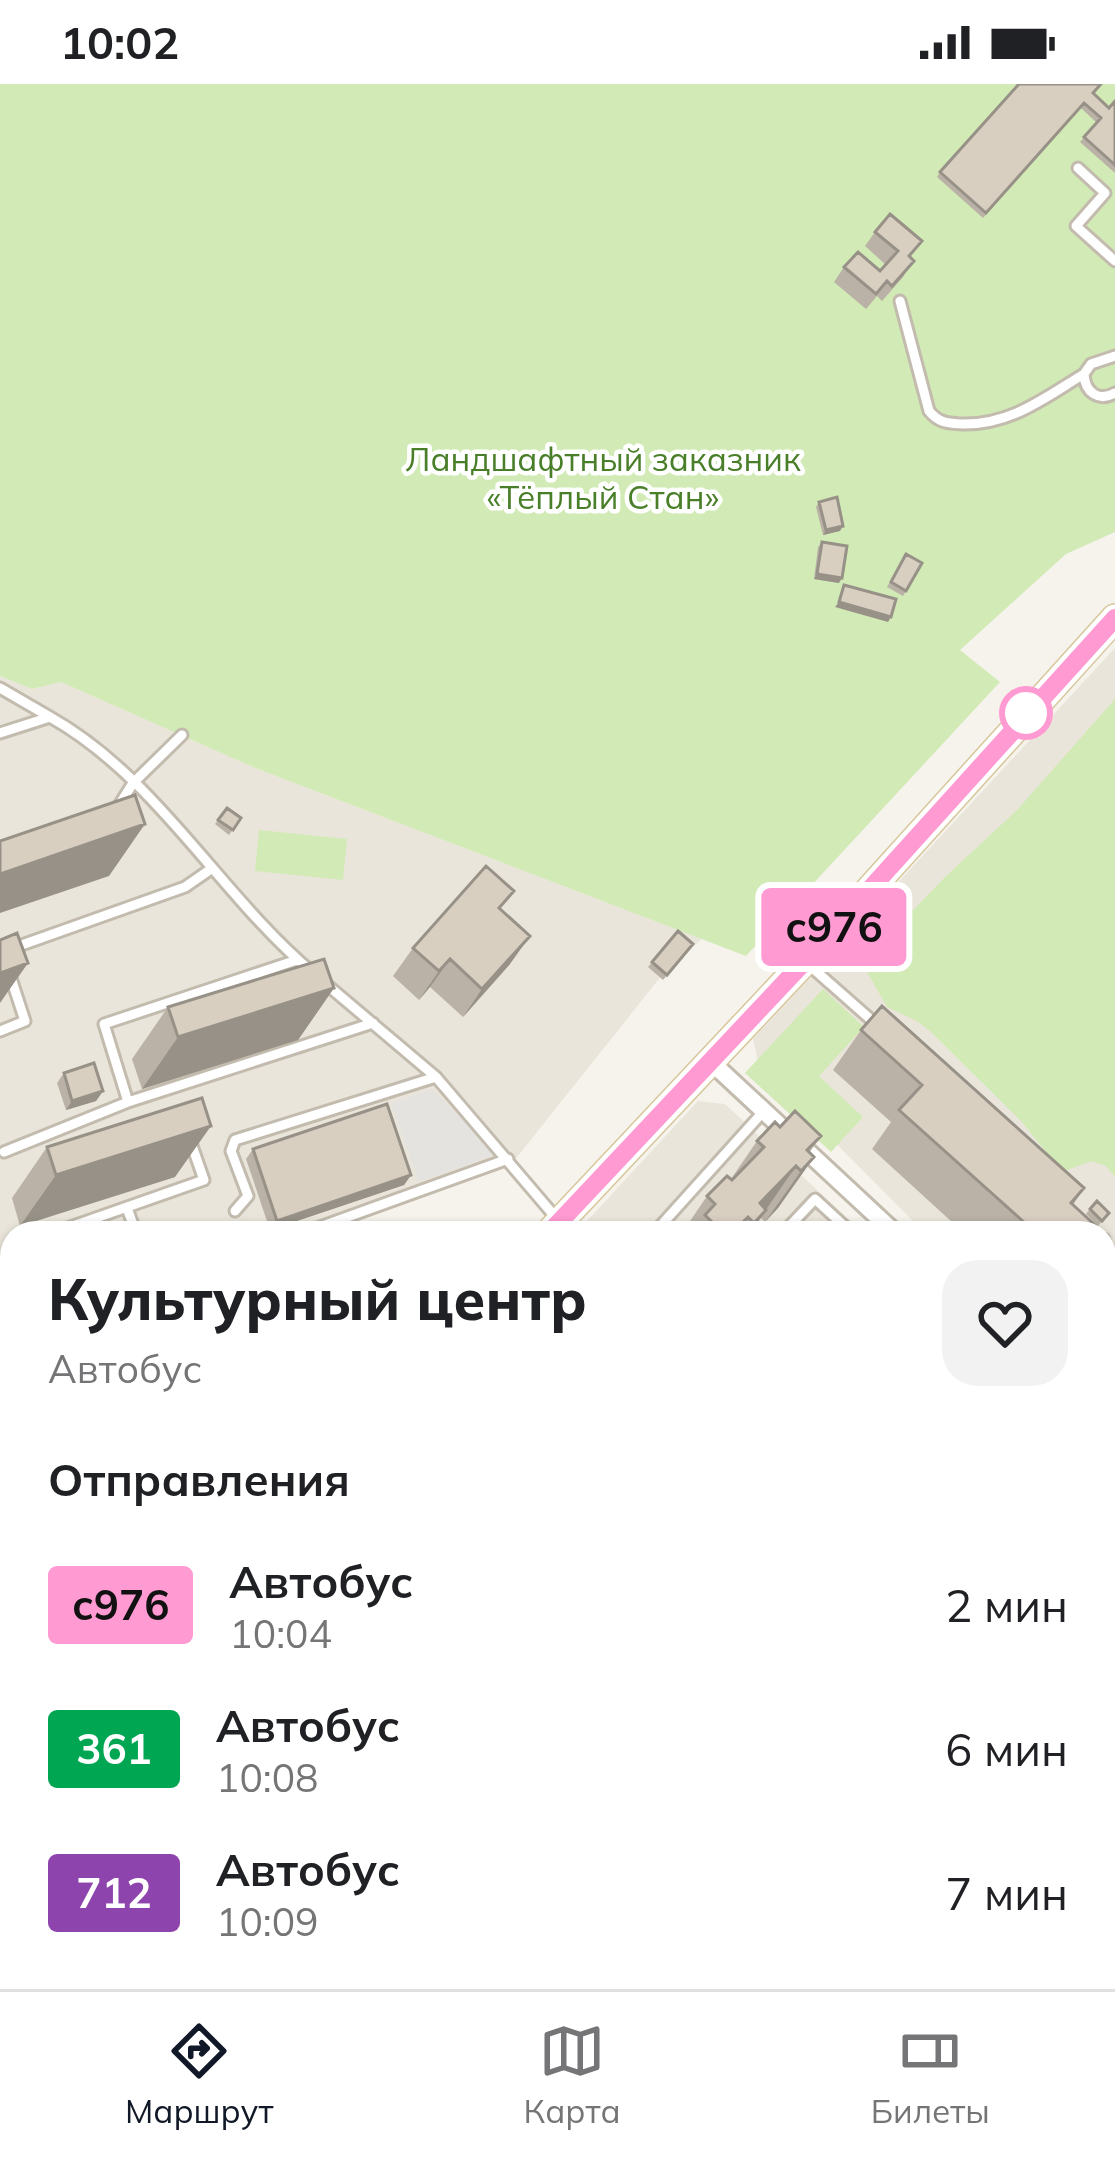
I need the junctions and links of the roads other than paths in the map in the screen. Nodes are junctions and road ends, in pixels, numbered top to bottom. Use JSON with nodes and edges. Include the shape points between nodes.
{"nodes":[{"id":1,"x":1078,"y":169,"type":"dead end"},
{"id":2,"x":1115,"y":261,"type":"edge"},
{"id":3,"x":900,"y":302,"type":"dead end"},
{"id":4,"x":1114,"y":360,"type":"edge"},
{"id":5,"x":1084,"y":374,"type":"junction"},
{"id":6,"x":1115,"y":393,"type":"edge"},
{"id":7,"x":1115,"y":617,"type":"edge"},
{"id":8,"x":0,"y":688,"type":"edge"},
{"id":9,"x":50,"y":717,"type":"junction"},
{"id":10,"x":0,"y":733,"type":"edge"},
{"id":11,"x":182,"y":735,"type":"dead end"},
{"id":12,"x":134,"y":783,"type":"junction"},
{"id":13,"x":97,"y":817,"type":"edge"},
{"id":14,"x":211,"y":869,"type":"junction"},
{"id":15,"x":16,"y":947,"type":"junction"},
{"id":16,"x":0,"y":950,"type":"edge"},
{"id":17,"x":297,"y":960,"type":"junction"},
{"id":18,"x":805,"y":961,"type":"junction"},
{"id":19,"x":373,"y":1023,"type":"junction"},
{"id":20,"x":879,"y":1028,"type":"edge"},
{"id":21,"x":0,"y":1030,"type":"edge"},
{"id":22,"x":709,"y":1060,"type":"junction"},
{"id":23,"x":436,"y":1076,"type":"junction"},
{"id":24,"x":172,"y":1089,"type":"junction"},
{"id":25,"x":128,"y":1102,"type":"junction"},
{"id":26,"x":178,"y":1108,"type":"edge"},
{"id":27,"x":764,"y":1110,"type":"junction"},
{"id":28,"x":185,"y":1126,"type":"edge"},
{"id":29,"x":4,"y":1153,"type":"dead end"},
{"id":30,"x":508,"y":1159,"type":"junction"},
{"id":31,"x":127,"y":1208,"type":"junction"},
{"id":32,"x":235,"y":1211,"type":"dead end"},
{"id":33,"x":89,"y":1221,"type":"edge"},
{"id":34,"x":132,"y":1221,"type":"edge"},
{"id":35,"x":335,"y":1221,"type":"edge"},
{"id":36,"x":553,"y":1221,"type":"edge"},
{"id":37,"x":566,"y":1221,"type":"edge"},
{"id":38,"x":665,"y":1221,"type":"edge"},
{"id":39,"x":794,"y":1221,"type":"edge"},
{"id":40,"x":838,"y":1221,"type":"edge"},
{"id":41,"x":882,"y":1221,"type":"edge"}],
"edges":[{"from":1,"to":2,"type":"lane","via":[[1105,193],[1076,226]]},
{"from":3,"to":5,"type":"lane","via":[[937,421],[1008,420]]},
{"from":4,"to":5,"type":"lane","via":[[1090,364]]},
{"from":5,"to":6,"type":"lane","via":[[1095,396]]},
{"from":7,"to":18,"type":"main road"},
{"from":8,"to":9,"type":"lane"},
{"from":9,"to":10,"type":"lane"},
{"from":9,"to":12,"type":"lane"},
{"from":11,"to":12,"type":"lane"},
{"from":12,"to":13,"type":"lane","via":[[116,809]]},
{"from":12,"to":14,"type":"lane"},
{"from":14,"to":15,"type":"lane","via":[[185,887]]},
{"from":14,"to":17,"type":"lane"},
{"from":15,"to":16,"type":"lane"},
{"from":15,"to":21,"type":"lane","via":[[10,973],[25,1022]]},
{"from":17,"to":19,"type":"lane"},
{"from":17,"to":25,"type":"lane","via":[[104,1024]]},
{"from":18,"to":20,"type":"lane"},
{"from":18,"to":22,"type":"main road"},
{"from":19,"to":23,"type":"lane"},
{"from":19,"to":24,"type":"lane"},
{"from":22,"to":27,"type":"street"},
{"from":22,"to":37,"type":"main road"},
{"from":23,"to":30,"type":"lane"},
{"from":23,"to":32,"type":"lane","via":[[235,1140],[231,1151],[248,1196]]},
{"from":24,"to":25,"type":"lane"},
{"from":24,"to":26,"type":"lane"},
{"from":25,"to":29,"type":"lane"},
{"from":27,"to":38,"type":"lane"},
{"from":27,"to":41,"type":"street"},
{"from":28,"to":31,"type":"lane","via":[[204,1180]]},
{"from":30,"to":35,"type":"lane"},
{"from":30,"to":36,"type":"lane"},
{"from":31,"to":33,"type":"lane"},
{"from":31,"to":34,"type":"lane"},
{"from":39,"to":40,"type":"lane","via":[[815,1199]]}]}
